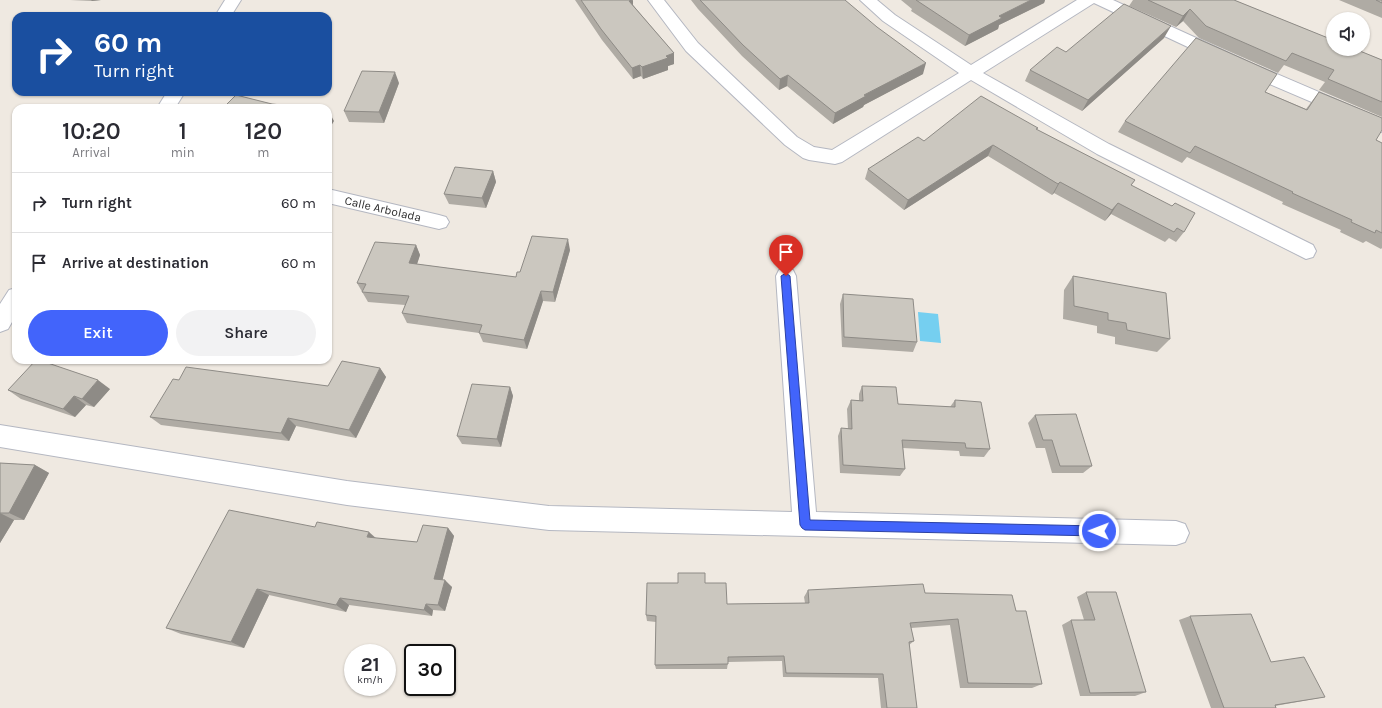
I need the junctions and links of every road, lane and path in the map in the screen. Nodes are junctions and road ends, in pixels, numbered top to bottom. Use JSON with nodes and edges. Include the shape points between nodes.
{"nodes":[{"id":1,"x":233,"y":0,"type":"edge"},
{"id":2,"x":656,"y":0,"type":"edge"},
{"id":3,"x":868,"y":0,"type":"edge"},
{"id":4,"x":1088,"y":0,"type":"edge"},
{"id":5,"x":1100,"y":0,"type":"edge"},
{"id":6,"x":226,"y":12,"type":"edge"},
{"id":7,"x":971,"y":73,"type":"junction"},
{"id":8,"x":1382,"y":126,"type":"edge"},
{"id":9,"x":332,"y":197,"type":"edge"},
{"id":10,"x":439,"y":222,"type":"dead end"},
{"id":11,"x":1306,"y":250,"type":"dead end"},
{"id":12,"x":786,"y":276,"type":"dead end"},
{"id":13,"x":12,"y":303,"type":"edge"},
{"id":14,"x":0,"y":324,"type":"edge"},
{"id":15,"x":0,"y":436,"type":"edge"},
{"id":16,"x":805,"y":525,"type":"junction"},
{"id":17,"x":1176,"y":533,"type":"dead end"}],
"edges":[{"from":1,"to":6,"type":"street"},
{"from":2,"to":7,"type":"street","via":[[692,46],[791,141],[809,153],[835,157]]},
{"from":3,"to":7,"type":"street","via":[[889,18]]},
{"from":4,"to":7,"type":"street"},
{"from":5,"to":8,"type":"street","via":[[1244,67]]},
{"from":7,"to":11,"type":"street","via":[[1103,149]]},
{"from":9,"to":10,"type":"street","name":"Calle Arbolada"},
{"from":12,"to":16,"type":"street"},
{"from":13,"to":14,"type":"street"},
{"from":15,"to":16,"type":"street","via":[[347,493],[549,518]]},
{"from":16,"to":17,"type":"street"}]}
